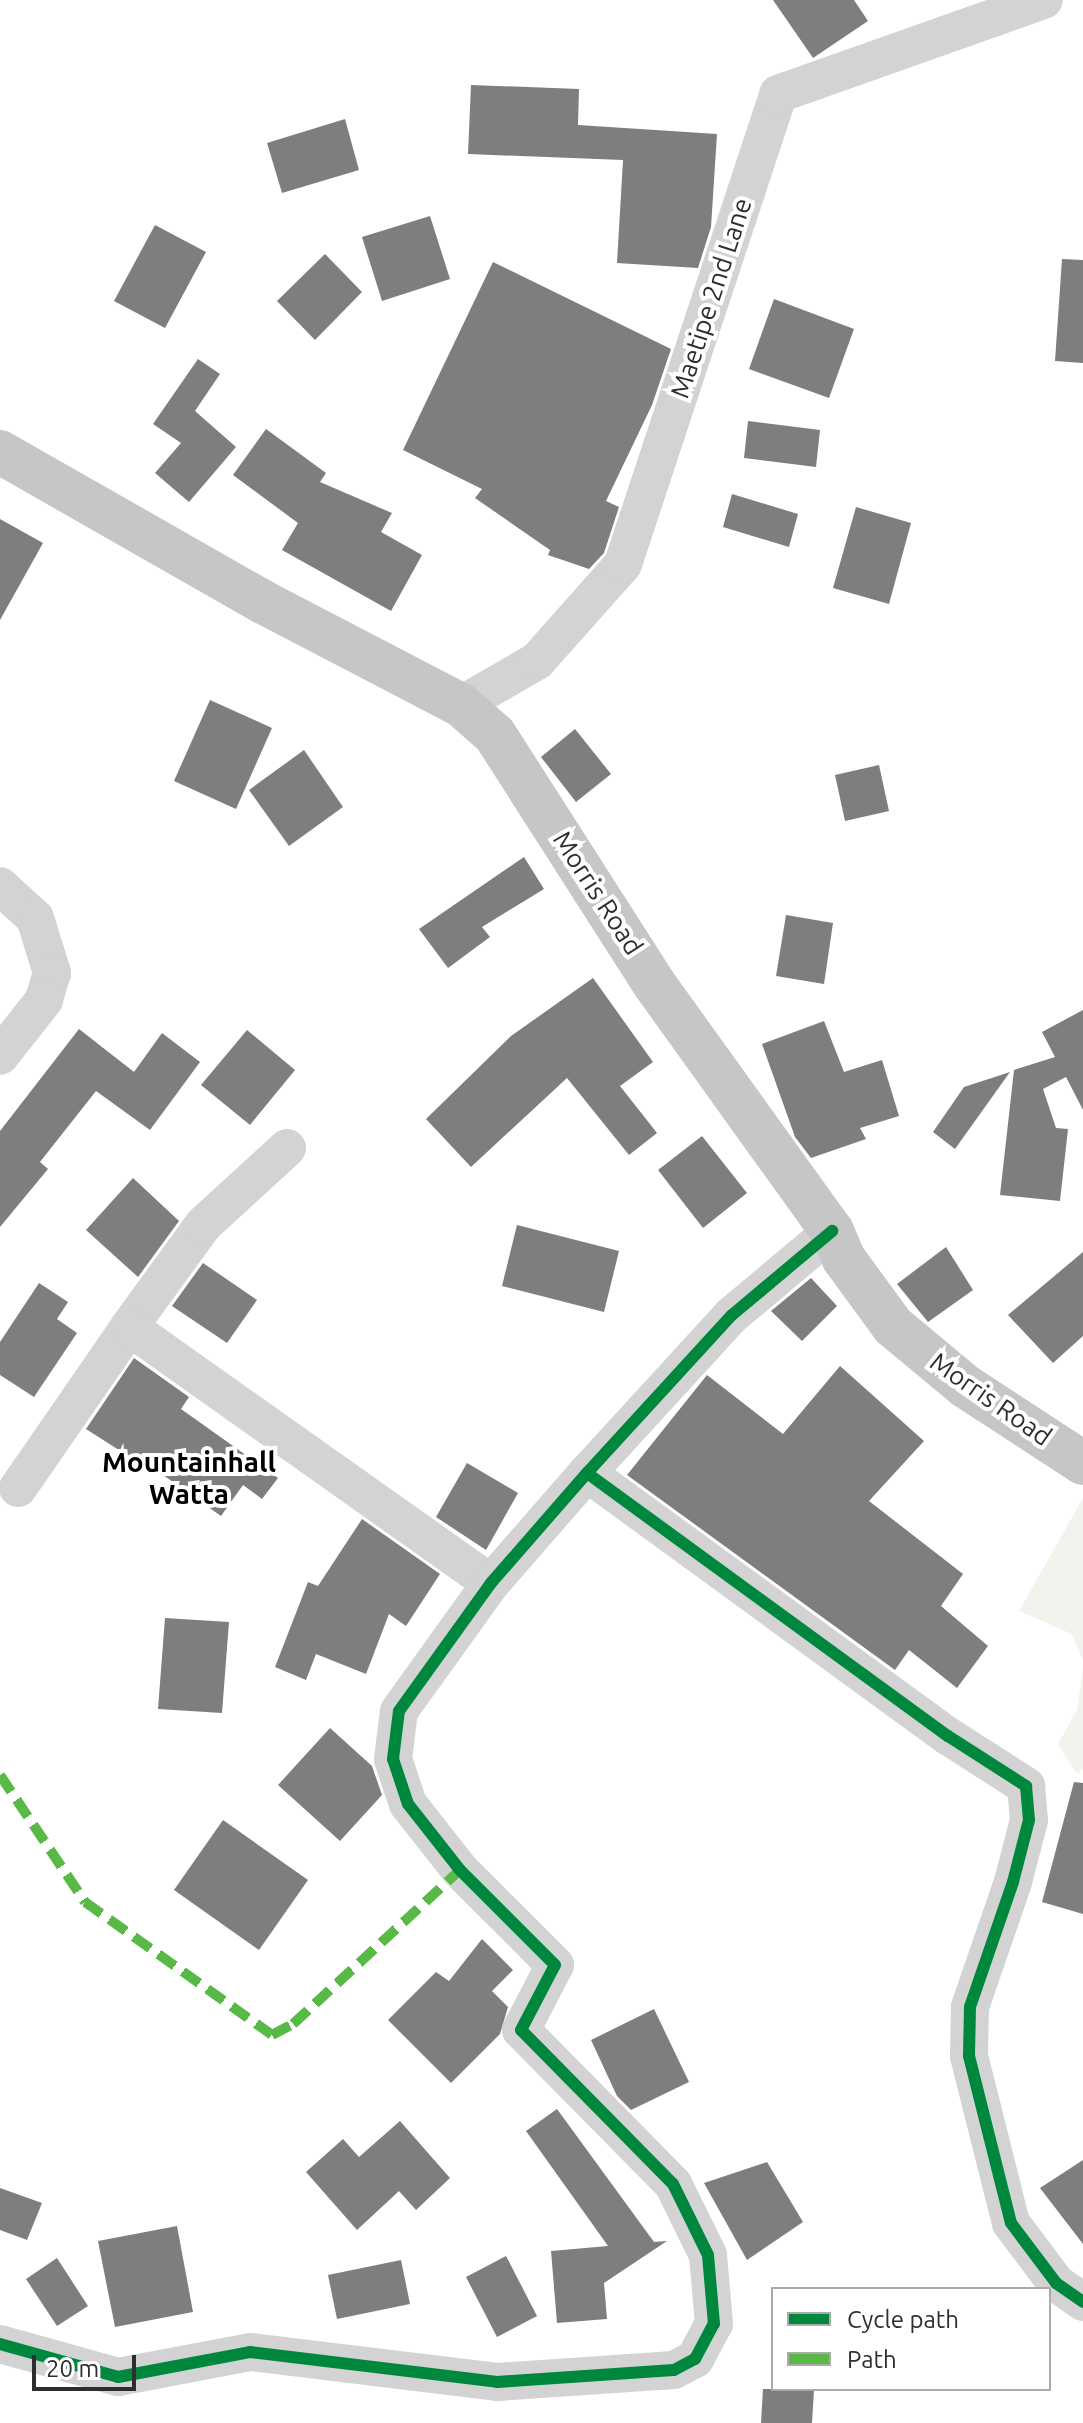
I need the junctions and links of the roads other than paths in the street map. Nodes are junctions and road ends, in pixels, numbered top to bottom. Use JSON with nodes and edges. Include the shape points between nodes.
{"nodes":[{"id":1,"x":1044,"y":0,"type":"edge"},
{"id":2,"x":0,"y":452,"type":"edge"},
{"id":3,"x":461,"y":705,"type":"junction"},
{"id":4,"x":0,"y":886,"type":"edge"},
{"id":5,"x":0,"y":1056,"type":"edge"},
{"id":6,"x":287,"y":1148,"type":"dead end"},
{"id":7,"x":832,"y":1231,"type":"junction"},
{"id":8,"x":129,"y":1327,"type":"junction"},
{"id":9,"x":1083,"y":1463,"type":"edge"},
{"id":10,"x":587,"y":1473,"type":"junction"},
{"id":11,"x":18,"y":1488,"type":"dead end"},
{"id":12,"x":491,"y":1583,"type":"junction"},
{"id":13,"x":1083,"y":2302,"type":"edge"},
{"id":14,"x":0,"y":2344,"type":"edge"}],
"edges":[{"from":1,"to":3,"type":"street","name":"Maetipe 2nd Lane","via":[[778,94],[623,564],[537,661]]},
{"from":2,"to":3,"type":"main road","name":"Morris Road","via":[[263,602]]},
{"from":3,"to":7,"type":"main road","name":"Morris Road","via":[[495,735],[655,985]]},
{"from":4,"to":5,"type":"street","via":[[35,918],[52,973],[44,1000]]},
{"from":6,"to":8,"type":"street","via":[[203,1225]]},
{"from":7,"to":9,"type":"main road","name":"Morris Road","via":[[844,1259],[893,1326],[965,1386]]},
{"from":7,"to":10,"type":"street","via":[[732,1315]]},
{"from":8,"to":11,"type":"street"},
{"from":8,"to":12,"type":"street"},
{"from":10,"to":12,"type":"street"},
{"from":10,"to":13,"type":"street","via":[[948,1736],[1026,1786],[1029,1820],[970,2007],[969,2056],[1011,2223],[1056,2283]]},
{"from":12,"to":14,"type":"street","via":[[399,1711],[393,1759],[408,1804],[460,1870],[555,1965],[521,2030],[673,2184],[708,2255],[714,2324],[695,2359],[674,2370],[497,2382],[250,2352],[118,2377]]}]}
